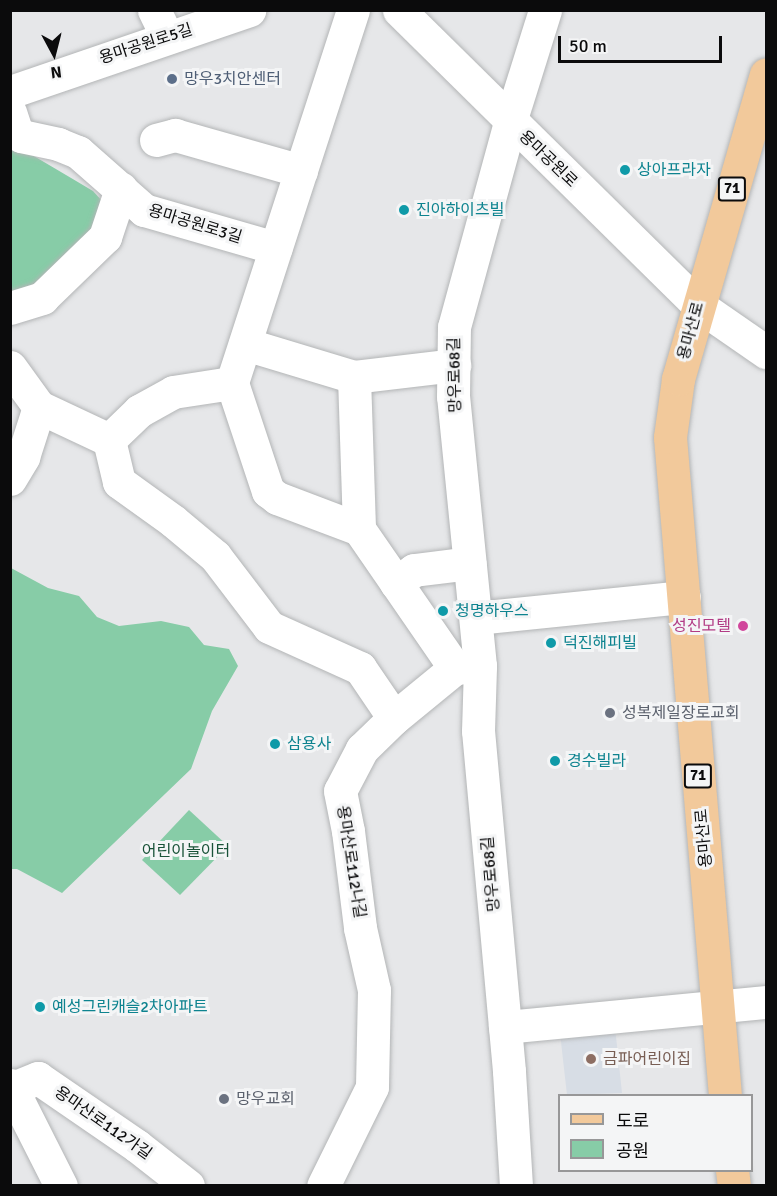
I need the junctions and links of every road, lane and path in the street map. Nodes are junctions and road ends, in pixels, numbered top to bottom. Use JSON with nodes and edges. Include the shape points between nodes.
{"nodes":[{"id":1,"x":249,"y":10,"type":"edge"},
{"id":2,"x":353,"y":10,"type":"edge"},
{"id":3,"x":399,"y":10,"type":"edge"},
{"id":4,"x":545,"y":10,"type":"edge"},
{"id":5,"x":160,"y":24,"type":"edge"},
{"id":6,"x":766,"y":74,"type":"edge"},
{"id":7,"x":10,"y":92,"type":"edge"},
{"id":8,"x":10,"y":112,"type":"edge"},
{"id":9,"x":510,"y":122,"type":"junction"},
{"id":10,"x":156,"y":140,"type":"dead end"},
{"id":11,"x":301,"y":171,"type":"junction"},
{"id":12,"x":121,"y":189,"type":"junction"},
{"id":13,"x":276,"y":248,"type":"junction"},
{"id":14,"x":698,"y":305,"type":"junction"},
{"id":15,"x":10,"y":308,"type":"edge"},
{"id":16,"x":758,"y":337,"type":"edge"},
{"id":17,"x":245,"y":344,"type":"junction"},
{"id":18,"x":454,"y":365,"type":"junction"},
{"id":19,"x":10,"y":367,"type":"edge"},
{"id":20,"x":354,"y":378,"type":"junction"},
{"id":21,"x":232,"y":383,"type":"junction"},
{"id":22,"x":39,"y":407,"type":"junction"},
{"id":23,"x":109,"y":440,"type":"junction"},
{"id":24,"x":10,"y":479,"type":"edge"},
{"id":25,"x":359,"y":529,"type":"junction"},
{"id":26,"x":470,"y":563,"type":"junction"},
{"id":27,"x":396,"y":583,"type":"junction"},
{"id":28,"x":684,"y":597,"type":"junction"},
{"id":29,"x":476,"y":618,"type":"junction"},
{"id":30,"x":468,"y":667,"type":"junction"},
{"id":31,"x":394,"y":718,"type":"junction"},
{"id":32,"x":766,"y":1002,"type":"edge"},
{"id":33,"x":717,"y":1007,"type":"junction"},
{"id":34,"x":505,"y":1027,"type":"junction"},
{"id":35,"x":12,"y":1087,"type":"edge"},
{"id":36,"x":726,"y":1094,"type":"edge"},
{"id":37,"x":61,"y":1185,"type":"edge"},
{"id":38,"x":188,"y":1185,"type":"edge"},
{"id":39,"x":323,"y":1185,"type":"edge"},
{"id":40,"x":516,"y":1185,"type":"edge"}],
"edges":[{"from":1,"to":5,"type":"street","name":"용마공원로5길"},
{"from":2,"to":11,"type":"street"},
{"from":3,"to":9,"type":"street","name":"용마공원로"},
{"from":4,"to":9,"type":"street","name":"망우로68길"},
{"from":5,"to":7,"type":"street","name":"용마공원로5길"},
{"from":6,"to":14,"type":"main road","name":"용마산로","number":"71"},
{"from":8,"to":12,"type":"street","name":"용마공원로3길","via":[[21,136],[78,152]]},
{"from":9,"to":14,"type":"street","name":"용마공원로"},
{"from":9,"to":18,"type":"street","name":"망우로68길","via":[[454,327]]},
{"from":10,"to":11,"type":"street","via":[[175,135]]},
{"from":11,"to":13,"type":"street"},
{"from":12,"to":13,"type":"street","name":"용마공원로3길","via":[[144,210]]},
{"from":12,"to":15,"type":"street","via":[[105,237],[42,298]]},
{"from":13,"to":17,"type":"street"},
{"from":14,"to":16,"type":"street","name":"용마공원로"},
{"from":14,"to":28,"type":"main road","name":"용마산로","number":"71","via":[[678,380],[670,437]]},
{"from":17,"to":20,"type":"street"},
{"from":17,"to":21,"type":"street"},
{"from":18,"to":20,"type":"street"},
{"from":18,"to":26,"type":"street","name":"망우로68길","via":[[453,397]]},
{"from":19,"to":22,"type":"street"},
{"from":20,"to":25,"type":"street"},
{"from":21,"to":23,"type":"street","via":[[173,392],[139,411]]},
{"from":21,"to":25,"type":"street","via":[[268,491]]},
{"from":22,"to":23,"type":"street"},
{"from":22,"to":24,"type":"street","via":[[23,457]]},
{"from":23,"to":31,"type":"street","via":[[119,482],[214,556],[269,627],[360,668]]},
{"from":25,"to":27,"type":"street"},
{"from":26,"to":27,"type":"street","via":[[414,570]]},
{"from":26,"to":29,"type":"street","name":"망우로68길"},
{"from":27,"to":30,"type":"street"},
{"from":28,"to":29,"type":"street"},
{"from":28,"to":33,"type":"main road","name":"용마산로","number":"71"},
{"from":29,"to":30,"type":"street","name":"망우로68길"},
{"from":30,"to":31,"type":"street"},
{"from":30,"to":34,"type":"street","name":"망우로68길","via":[[478,731]]},
{"from":31,"to":39,"type":"street","name":"용마산로112나길","via":[[362,749],[340,791],[360,928],[374,990],[372,1087]]},
{"from":32,"to":33,"type":"street"},
{"from":33,"to":34,"type":"street"},
{"from":33,"to":36,"type":"main road","name":"용마산로","number":"71"},
{"from":34,"to":40,"type":"street","name":"망우로68길"},
{"from":35,"to":37,"type":"street"},
{"from":35,"to":38,"type":"street","name":"용마산로112가길","via":[[38,1078]]}]}
